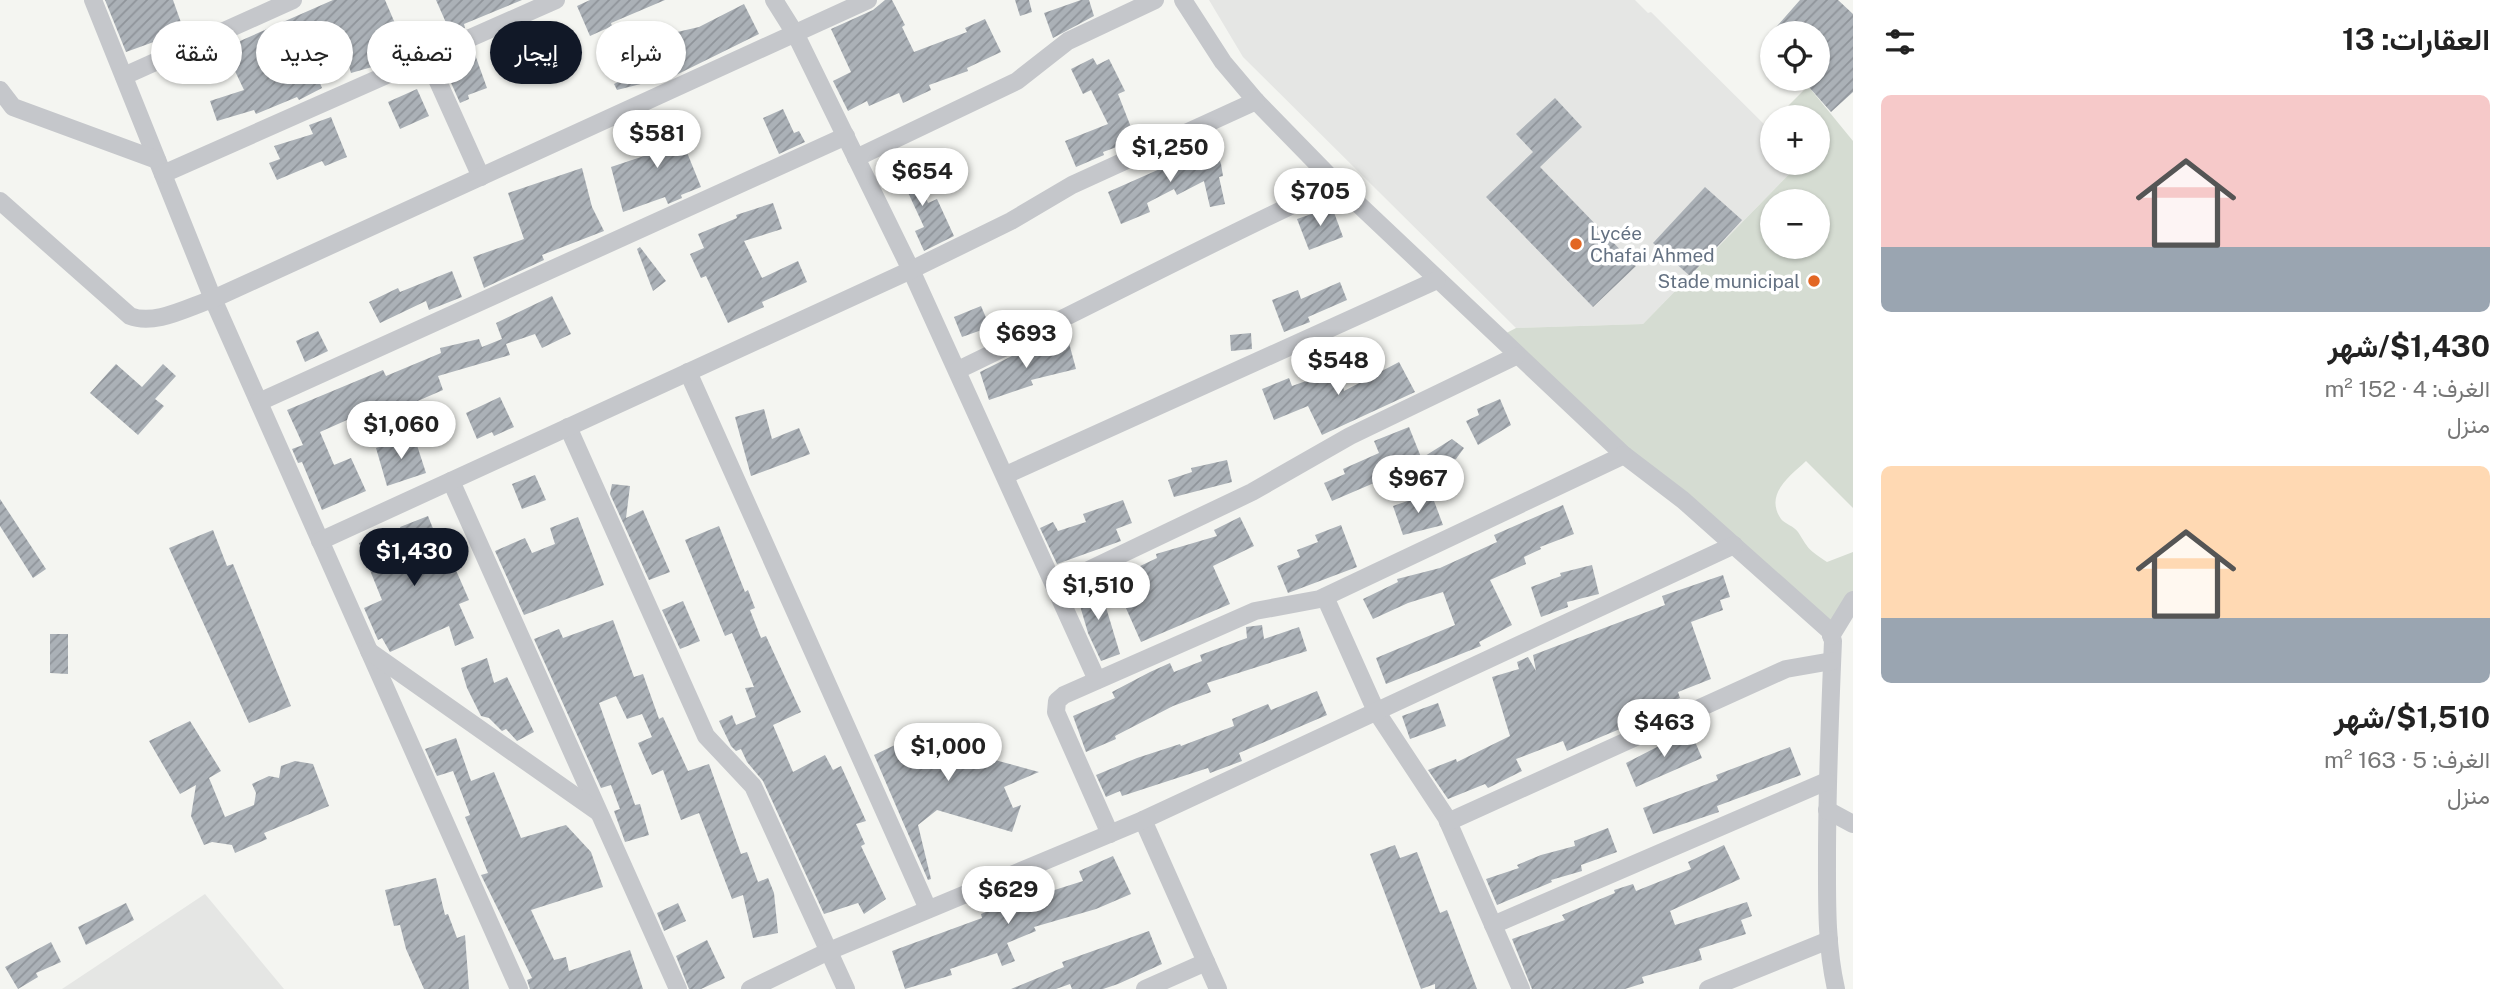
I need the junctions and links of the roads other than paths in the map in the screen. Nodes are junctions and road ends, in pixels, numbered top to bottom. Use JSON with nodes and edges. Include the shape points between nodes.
{"nodes":[{"id":1,"x":93,"y":0,"type":"edge"},
{"id":2,"x":293,"y":0,"type":"edge"},
{"id":3,"x":556,"y":0,"type":"edge"},
{"id":4,"x":774,"y":0,"type":"edge"},
{"id":5,"x":868,"y":0,"type":"edge"},
{"id":6,"x":1155,"y":0,"type":"edge"},
{"id":7,"x":1183,"y":0,"type":"edge"},
{"id":8,"x":796,"y":35,"type":"junction"},
{"id":9,"x":476,"y":36,"type":"edge"},
{"id":10,"x":124,"y":76,"type":"junction"},
{"id":11,"x":367,"y":82,"type":"edge"},
{"id":12,"x":440,"y":84,"type":"edge"},
{"id":13,"x":0,"y":90,"type":"edge"},
{"id":14,"x":1256,"y":101,"type":"junction"},
{"id":15,"x":846,"y":136,"type":"junction"},
{"id":16,"x":856,"y":158,"type":"junction"},
{"id":17,"x":160,"y":167,"type":"junction"},
{"id":18,"x":481,"y":177,"type":"junction"},
{"id":19,"x":1337,"y":184,"type":"junction"},
{"id":20,"x":0,"y":201,"type":"edge"},
{"id":21,"x":911,"y":270,"type":"junction"},
{"id":22,"x":1437,"y":280,"type":"junction"},
{"id":23,"x":213,"y":299,"type":"junction"},
{"id":24,"x":1516,"y":356,"type":"junction"},
{"id":25,"x":958,"y":370,"type":"junction"},
{"id":26,"x":688,"y":372,"type":"junction"},
{"id":27,"x":259,"y":402,"type":"junction"},
{"id":28,"x":568,"y":427,"type":"junction"},
{"id":29,"x":1624,"y":455,"type":"junction"},
{"id":30,"x":1006,"y":475,"type":"junction"},
{"id":31,"x":451,"y":481,"type":"junction"},
{"id":32,"x":320,"y":541,"type":"junction"},
{"id":33,"x":1734,"y":545,"type":"junction"},
{"id":34,"x":1055,"y":586,"type":"junction"},
{"id":35,"x":1325,"y":597,"type":"junction"},
{"id":36,"x":1853,"y":600,"type":"edge"},
{"id":37,"x":1831,"y":635,"type":"junction"},
{"id":38,"x":369,"y":651,"type":"junction"},
{"id":39,"x":1832,"y":661,"type":"junction"},
{"id":40,"x":1097,"y":680,"type":"junction"},
{"id":41,"x":1376,"y":711,"type":"junction"},
{"id":42,"x":1827,"y":781,"type":"junction"},
{"id":43,"x":1827,"y":810,"type":"junction"},
{"id":44,"x":600,"y":814,"type":"junction"},
{"id":45,"x":1143,"y":820,"type":"junction"},
{"id":46,"x":1448,"y":822,"type":"junction"},
{"id":47,"x":1853,"y":824,"type":"edge"},
{"id":48,"x":1110,"y":834,"type":"junction"},
{"id":49,"x":929,"y":909,"type":"junction"},
{"id":50,"x":1493,"y":925,"type":"junction"},
{"id":51,"x":1829,"y":940,"type":"junction"},
{"id":52,"x":829,"y":951,"type":"junction"},
{"id":53,"x":1206,"y":962,"type":"junction"},
{"id":54,"x":519,"y":989,"type":"edge"},
{"id":55,"x":678,"y":989,"type":"edge"},
{"id":56,"x":750,"y":989,"type":"edge"},
{"id":57,"x":846,"y":989,"type":"edge"},
{"id":58,"x":1145,"y":989,"type":"edge"},
{"id":59,"x":1219,"y":989,"type":"edge"},
{"id":60,"x":1521,"y":989,"type":"edge"},
{"id":61,"x":1708,"y":989,"type":"edge"},
{"id":62,"x":1836,"y":989,"type":"edge"}],
"edges":[{"from":1,"to":10,"type":"street"},
{"from":2,"to":10,"type":"street"},
{"from":3,"to":9,"type":"street"},
{"from":4,"to":8,"type":"street"},
{"from":5,"to":8,"type":"street"},
{"from":6,"to":16,"type":"street","via":[[1068,41],[1017,81]]},
{"from":7,"to":14,"type":"street","via":[[1208,41]]},
{"from":8,"to":15,"type":"street"},
{"from":8,"to":18,"type":"street"},
{"from":10,"to":17,"type":"street"},
{"from":11,"to":17,"type":"street"},
{"from":12,"to":18,"type":"street"},
{"from":13,"to":17,"type":"street","via":[[13,107]]},
{"from":14,"to":19,"type":"street"},
{"from":14,"to":21,"type":"street","via":[[1072,185]]},
{"from":15,"to":16,"type":"street"},
{"from":15,"to":27,"type":"street"},
{"from":16,"to":21,"type":"street"},
{"from":17,"to":23,"type":"street"},
{"from":18,"to":23,"type":"street"},
{"from":19,"to":22,"type":"street"},
{"from":19,"to":25,"type":"street"},
{"from":20,"to":23,"type":"street","via":[[130,316],[153,319]]},
{"from":21,"to":25,"type":"street"},
{"from":21,"to":26,"type":"street"},
{"from":22,"to":24,"type":"street"},
{"from":22,"to":30,"type":"street"},
{"from":23,"to":27,"type":"street"},
{"from":24,"to":29,"type":"street"},
{"from":24,"to":34,"type":"street","via":[[1350,436],[1252,492]]},
{"from":25,"to":30,"type":"street"},
{"from":26,"to":28,"type":"street"},
{"from":26,"to":49,"type":"street"},
{"from":27,"to":32,"type":"street"},
{"from":28,"to":31,"type":"street"},
{"from":28,"to":52,"type":"street","via":[[706,736],[753,786]]},
{"from":29,"to":33,"type":"street"},
{"from":29,"to":35,"type":"street"},
{"from":30,"to":34,"type":"street"},
{"from":31,"to":32,"type":"street"},
{"from":31,"to":44,"type":"street"},
{"from":32,"to":38,"type":"street"},
{"from":33,"to":37,"type":"street"},
{"from":33,"to":41,"type":"street"},
{"from":34,"to":40,"type":"street"},
{"from":35,"to":40,"type":"street","via":[[1255,611]]},
{"from":35,"to":41,"type":"street"},
{"from":36,"to":37,"type":"street"},
{"from":37,"to":39,"type":"street"},
{"from":38,"to":44,"type":"street"},
{"from":38,"to":54,"type":"street"},
{"from":39,"to":42,"type":"street"},
{"from":39,"to":46,"type":"street","via":[[1786,669]]},
{"from":40,"to":48,"type":"street","via":[[1064,695],[1057,701],[1056,712]]},
{"from":41,"to":45,"type":"street"},
{"from":41,"to":46,"type":"street"},
{"from":42,"to":43,"type":"street"},
{"from":42,"to":50,"type":"street"},
{"from":43,"to":47,"type":"street"},
{"from":43,"to":51,"type":"street"},
{"from":44,"to":55,"type":"street"},
{"from":45,"to":48,"type":"street"},
{"from":45,"to":53,"type":"street"},
{"from":46,"to":50,"type":"street"},
{"from":48,"to":49,"type":"street"},
{"from":49,"to":52,"type":"street"},
{"from":50,"to":60,"type":"street"},
{"from":51,"to":61,"type":"street"},
{"from":51,"to":62,"type":"street"},
{"from":52,"to":56,"type":"street"},
{"from":52,"to":57,"type":"street"},
{"from":53,"to":58,"type":"street"},
{"from":53,"to":59,"type":"street"}]}
